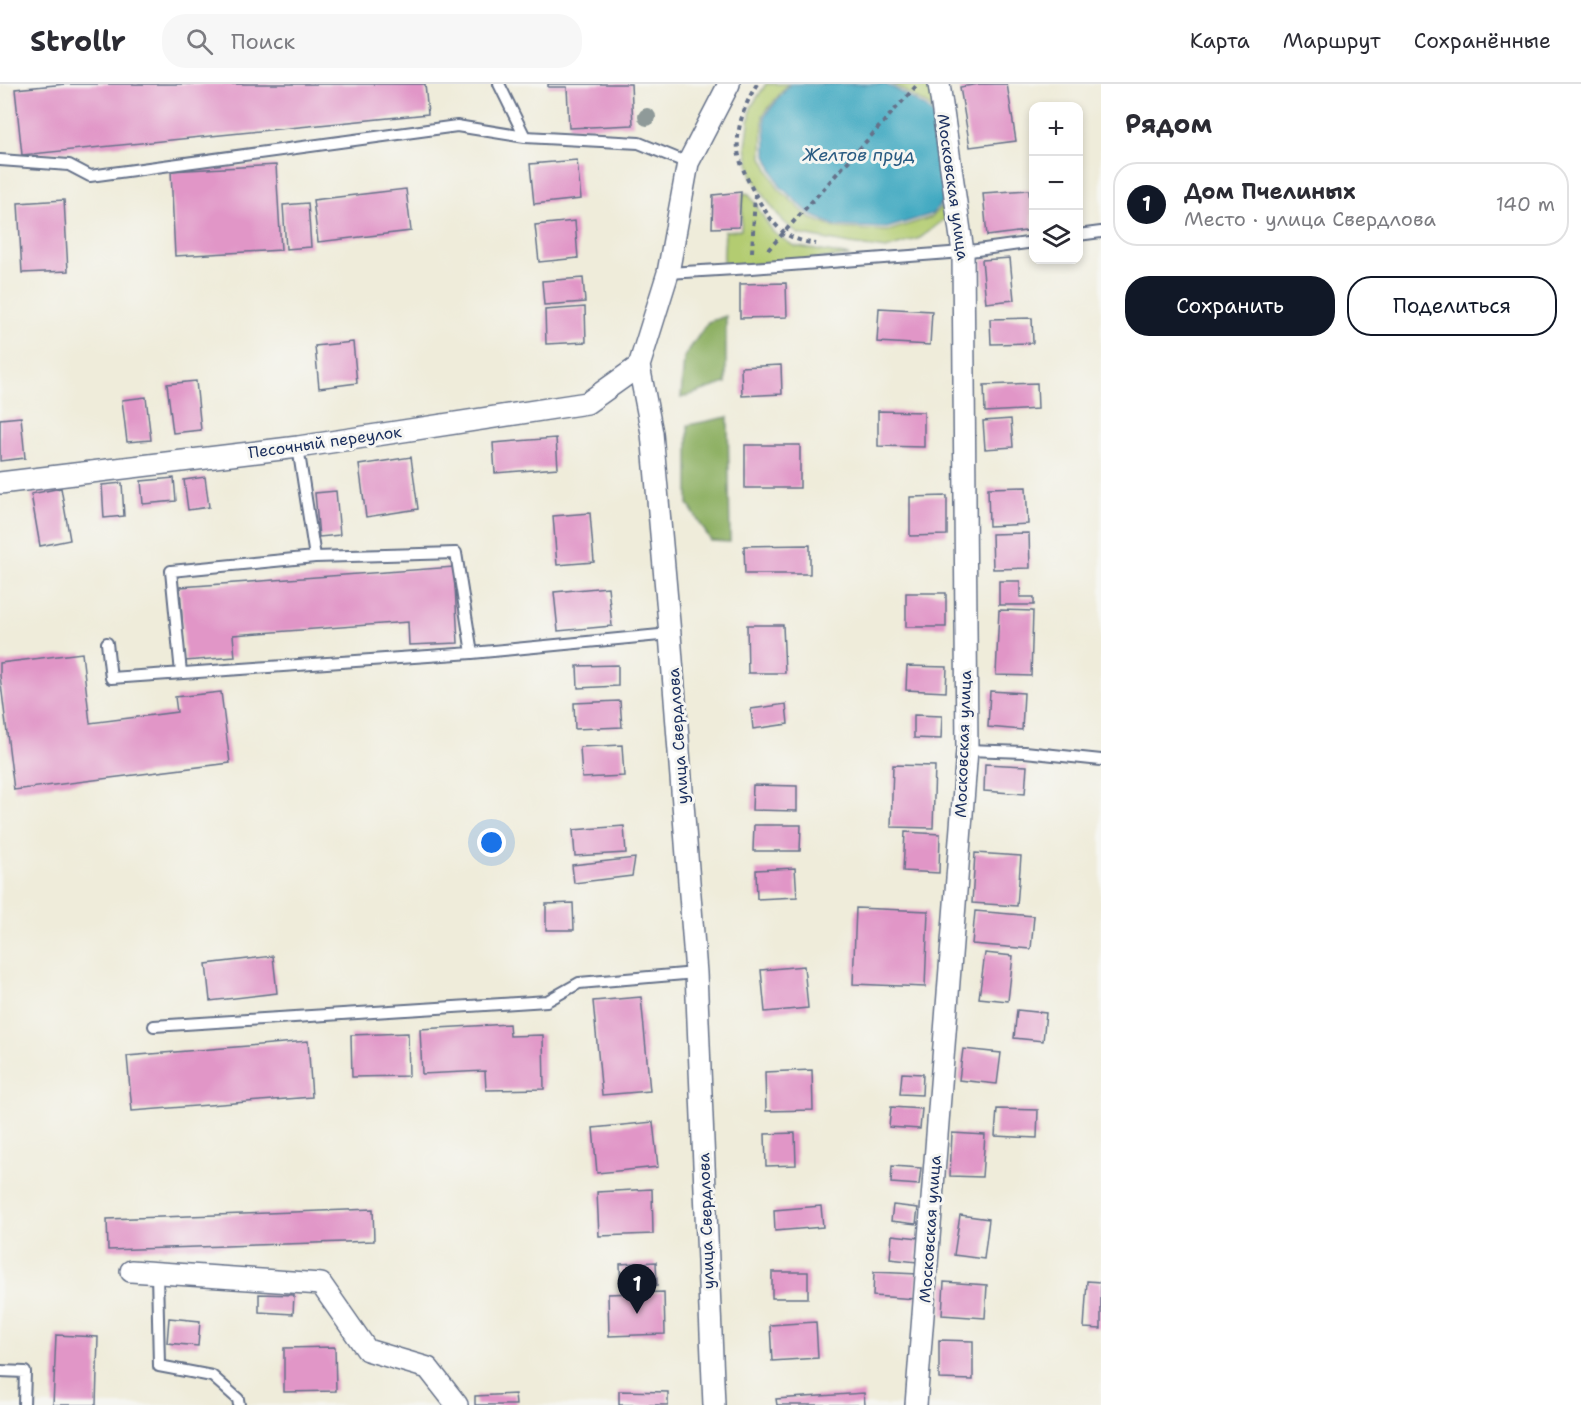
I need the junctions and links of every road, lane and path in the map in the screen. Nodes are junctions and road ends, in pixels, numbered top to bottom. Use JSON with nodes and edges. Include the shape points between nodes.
{"nodes":[{"id":1,"x":499,"y":84,"type":"edge"},
{"id":2,"x":729,"y":84,"type":"edge"},
{"id":3,"x":756,"y":84,"type":"edge"},
{"id":4,"x":939,"y":84,"type":"edge"},
{"id":5,"x":915,"y":87,"type":"dead end"},
{"id":6,"x":525,"y":137,"type":"junction"},
{"id":7,"x":0,"y":160,"type":"edge"},
{"id":8,"x":688,"y":163,"type":"junction"},
{"id":9,"x":755,"y":193,"type":"junction"},
{"id":10,"x":1101,"y":232,"type":"edge"},
{"id":11,"x":783,"y":233,"type":"junction"},
{"id":12,"x":1083,"y":234,"type":"edge"},
{"id":13,"x":1029,"y":243,"type":"edge"},
{"id":14,"x":822,"y":245,"type":"dead end"},
{"id":15,"x":963,"y":252,"type":"junction"},
{"id":16,"x":752,"y":268,"type":"junction"},
{"id":17,"x":668,"y":273,"type":"junction"},
{"id":18,"x":639,"y":366,"type":"junction"},
{"id":19,"x":298,"y":447,"type":"junction"},
{"id":20,"x":0,"y":483,"type":"edge"},
{"id":21,"x":315,"y":557,"type":"junction"},
{"id":22,"x":670,"y":634,"type":"junction"},
{"id":23,"x":107,"y":643,"type":"dead end"},
{"id":24,"x":472,"y":654,"type":"junction"},
{"id":25,"x":181,"y":673,"type":"junction"},
{"id":26,"x":967,"y":750,"type":"junction"},
{"id":27,"x":1101,"y":760,"type":"edge"},
{"id":28,"x":696,"y":973,"type":"junction"},
{"id":29,"x":154,"y":1026,"type":"dead end"},
{"id":30,"x":131,"y":1270,"type":"dead end"},
{"id":31,"x":158,"y":1272,"type":"junction"},
{"id":32,"x":0,"y":1371,"type":"edge"},
{"id":33,"x":24,"y":1405,"type":"edge"},
{"id":34,"x":239,"y":1405,"type":"edge"},
{"id":35,"x":457,"y":1405,"type":"edge"},
{"id":36,"x":714,"y":1405,"type":"edge"},
{"id":37,"x":916,"y":1405,"type":"edge"}],
"edges":[{"from":1,"to":6,"type":"lane"},
{"from":2,"to":8,"type":"street","name":"улица Свердлова"},
{"from":3,"to":9,"type":"path","via":[[741,120],[738,151]]},
{"from":4,"to":15,"type":"street","name":"Московская улица"},
{"from":5,"to":11,"type":"path"},
{"from":6,"to":7,"type":"lane","via":[[457,126],[90,176],[69,165]]},
{"from":6,"to":8,"type":"lane","via":[[639,143]]},
{"from":8,"to":17,"type":"street","name":"улица Свердлова"},
{"from":9,"to":11,"type":"path"},
{"from":9,"to":16,"type":"path"},
{"from":10,"to":12,"type":"lane"},
{"from":11,"to":14,"type":"path","via":[[801,242]]},
{"from":11,"to":16,"type":"path"},
{"from":13,"to":15,"type":"lane"},
{"from":15,"to":16,"type":"lane"},
{"from":15,"to":26,"type":"street","name":"Московская улица"},
{"from":16,"to":17,"type":"lane"},
{"from":17,"to":18,"type":"street","name":"улица Свердлова"},
{"from":18,"to":19,"type":"street","name":"Песочный переулок","via":[[587,403]]},
{"from":18,"to":22,"type":"street","name":"улица Свердлова","via":[[652,433]]},
{"from":19,"to":20,"type":"street","name":"Песочный переулок"},
{"from":19,"to":21,"type":"lane"},
{"from":21,"to":24,"type":"lane","via":[[456,553]]},
{"from":21,"to":25,"type":"lane","via":[[171,571]]},
{"from":22,"to":24,"type":"lane"},
{"from":22,"to":28,"type":"street","name":"улица Свердлова"},
{"from":23,"to":25,"type":"lane","via":[[111,678]]},
{"from":24,"to":25,"type":"lane"},
{"from":26,"to":27,"type":"lane"},
{"from":26,"to":37,"type":"street","name":"Московская улица"},
{"from":28,"to":29,"type":"lane","via":[[579,983],[547,1001]]},
{"from":28,"to":36,"type":"street","name":"улица Свердлова"},
{"from":30,"to":31,"type":"street"},
{"from":31,"to":34,"type":"lane","via":[[159,1366],[212,1376],[238,1399]]},
{"from":31,"to":35,"type":"street","via":[[321,1284],[367,1350],[428,1368]]},
{"from":32,"to":33,"type":"lane","via":[[25,1372]]}]}
